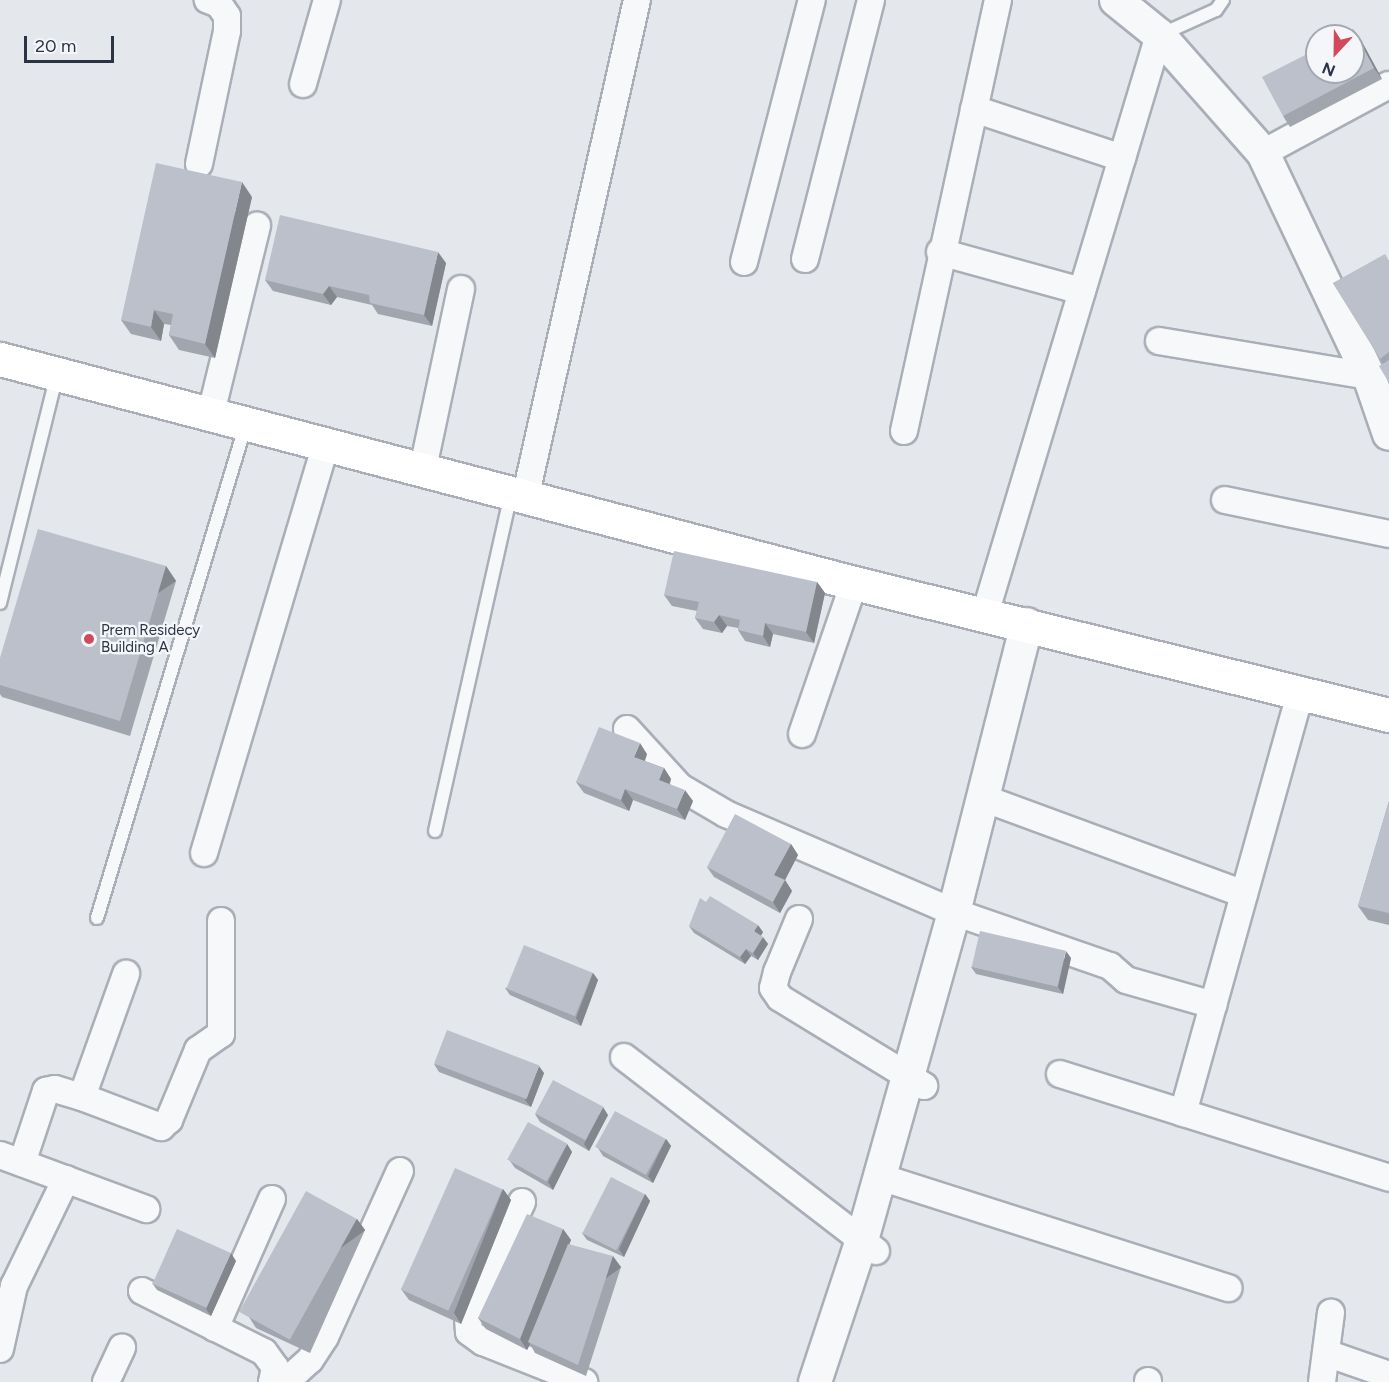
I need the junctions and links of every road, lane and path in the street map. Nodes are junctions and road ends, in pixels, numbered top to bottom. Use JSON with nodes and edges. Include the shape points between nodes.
{"nodes":[{"id":1,"x":208,"y":0,"type":"edge"},
{"id":2,"x":327,"y":0,"type":"edge"},
{"id":3,"x":637,"y":0,"type":"edge"},
{"id":4,"x":812,"y":0,"type":"edge"},
{"id":5,"x":871,"y":0,"type":"edge"},
{"id":6,"x":998,"y":0,"type":"edge"},
{"id":7,"x":1116,"y":0,"type":"edge"},
{"id":8,"x":1223,"y":0,"type":"edge"},
{"id":9,"x":1159,"y":35,"type":"junction"},
{"id":10,"x":303,"y":84,"type":"dead end"},
{"id":11,"x":1389,"y":85,"type":"edge"},
{"id":12,"x":974,"y":109,"type":"junction"},
{"id":13,"x":1263,"y":153,"type":"junction"},
{"id":14,"x":1122,"y":158,"type":"junction"},
{"id":15,"x":199,"y":164,"type":"dead end"},
{"id":16,"x":257,"y":226,"type":"dead end"},
{"id":17,"x":940,"y":252,"type":"junction"},
{"id":18,"x":805,"y":259,"type":"dead end"},
{"id":19,"x":744,"y":262,"type":"dead end"},
{"id":20,"x":462,"y":289,"type":"dead end"},
{"id":21,"x":1082,"y":291,"type":"junction"},
{"id":22,"x":1159,"y":341,"type":"dead end"},
{"id":23,"x":0,"y":359,"type":"edge"},
{"id":24,"x":57,"y":374,"type":"junction"},
{"id":25,"x":1369,"y":376,"type":"junction"},
{"id":26,"x":211,"y":413,"type":"junction"},
{"id":27,"x":247,"y":423,"type":"junction"},
{"id":28,"x":904,"y":430,"type":"dead end"},
{"id":29,"x":1389,"y":434,"type":"edge"},
{"id":30,"x":326,"y":443,"type":"junction"},
{"id":31,"x":423,"y":468,"type":"junction"},
{"id":32,"x":519,"y":493,"type":"junction"},
{"id":33,"x":1225,"y":500,"type":"dead end"},
{"id":34,"x":1389,"y":534,"type":"edge"},
{"id":35,"x":854,"y":583,"type":"junction"},
{"id":36,"x":0,"y":603,"type":"edge"},
{"id":37,"x":985,"y":614,"type":"junction"},
{"id":38,"x":1036,"y":626,"type":"junction"},
{"id":39,"x":1301,"y":690,"type":"junction"},
{"id":40,"x":1389,"y":715,"type":"edge"},
{"id":41,"x":627,"y":729,"type":"dead end"},
{"id":42,"x":802,"y":734,"type":"dead end"},
{"id":43,"x":991,"y":801,"type":"junction"},
{"id":44,"x":435,"y":831,"type":"dead end"},
{"id":45,"x":204,"y":853,"type":"dead end"},
{"id":46,"x":1244,"y":894,"type":"junction"},
{"id":47,"x":963,"y":915,"type":"junction"},
{"id":48,"x":97,"y":918,"type":"dead end"},
{"id":49,"x":799,"y":919,"type":"dead end"},
{"id":50,"x":221,"y":921,"type":"dead end"},
{"id":51,"x":126,"y":974,"type":"dead end"},
{"id":52,"x":1213,"y":1005,"type":"junction"},
{"id":53,"x":624,"y":1057,"type":"dead end"},
{"id":54,"x":1060,"y":1074,"type":"dead end"},
{"id":55,"x":915,"y":1081,"type":"junction"},
{"id":56,"x":82,"y":1097,"type":"junction"},
{"id":57,"x":1183,"y":1113,"type":"junction"},
{"id":58,"x":11,"y":1159,"type":"edge"},
{"id":59,"x":399,"y":1171,"type":"dead end"},
{"id":60,"x":1389,"y":1178,"type":"edge"},
{"id":61,"x":66,"y":1179,"type":"junction"},
{"id":62,"x":896,"y":1182,"type":"junction"},
{"id":63,"x":272,"y":1199,"type":"dead end"},
{"id":64,"x":522,"y":1202,"type":"dead end"},
{"id":65,"x":146,"y":1209,"type":"dead end"},
{"id":66,"x":869,"y":1246,"type":"junction"},
{"id":67,"x":1228,"y":1288,"type":"dead end"},
{"id":68,"x":142,"y":1292,"type":"dead end"},
{"id":69,"x":1331,"y":1313,"type":"dead end"},
{"id":70,"x":215,"y":1328,"type":"junction"},
{"id":71,"x":122,"y":1348,"type":"dead end"},
{"id":72,"x":0,"y":1349,"type":"edge"},
{"id":73,"x":1326,"y":1353,"type":"junction"},
{"id":74,"x":1389,"y":1375,"type":"edge"},
{"id":75,"x":106,"y":1382,"type":"edge"},
{"id":76,"x":272,"y":1382,"type":"edge"},
{"id":77,"x":584,"y":1382,"type":"edge"},
{"id":78,"x":815,"y":1382,"type":"edge"},
{"id":79,"x":834,"y":1382,"type":"edge"},
{"id":80,"x":1322,"y":1382,"type":"edge"}],
"edges":[{"from":1,"to":15,"type":"street","via":[[219,4],[227,16],[227,31]]},
{"from":2,"to":10,"type":"street"},
{"from":3,"to":32,"type":"street"},
{"from":4,"to":19,"type":"street"},
{"from":5,"to":18,"type":"street"},
{"from":6,"to":12,"type":"street"},
{"from":7,"to":9,"type":"street"},
{"from":8,"to":9,"type":"lane","via":[[1216,10]]},
{"from":9,"to":13,"type":"street"},
{"from":9,"to":14,"type":"street"},
{"from":11,"to":13,"type":"street"},
{"from":12,"to":14,"type":"street"},
{"from":12,"to":17,"type":"street"},
{"from":13,"to":25,"type":"street"},
{"from":14,"to":21,"type":"street"},
{"from":16,"to":26,"type":"street"},
{"from":17,"to":21,"type":"street"},
{"from":17,"to":28,"type":"street"},
{"from":20,"to":31,"type":"street"},
{"from":21,"to":37,"type":"street"},
{"from":22,"to":25,"type":"street"},
{"from":23,"to":24,"type":"main road"},
{"from":24,"to":26,"type":"main road"},
{"from":24,"to":36,"type":"lane"},
{"from":25,"to":29,"type":"street"},
{"from":26,"to":27,"type":"main road"},
{"from":27,"to":30,"type":"main road"},
{"from":27,"to":48,"type":"lane"},
{"from":30,"to":31,"type":"main road"},
{"from":30,"to":45,"type":"street"},
{"from":31,"to":32,"type":"main road"},
{"from":32,"to":35,"type":"main road"},
{"from":32,"to":44,"type":"lane"},
{"from":33,"to":34,"type":"street"},
{"from":35,"to":37,"type":"main road"},
{"from":35,"to":42,"type":"street"},
{"from":37,"to":38,"type":"main road"},
{"from":38,"to":39,"type":"main road"},
{"from":38,"to":43,"type":"street"},
{"from":39,"to":40,"type":"main road"},
{"from":39,"to":46,"type":"street"},
{"from":41,"to":47,"type":"street","via":[[680,787],[726,814]]},
{"from":43,"to":46,"type":"street"},
{"from":43,"to":47,"type":"street"},
{"from":46,"to":52,"type":"street"},
{"from":47,"to":52,"type":"street","via":[[1110,966],[1126,980]]},
{"from":47,"to":55,"type":"street"},
{"from":49,"to":55,"type":"street","via":[[773,988],[780,998]]},
{"from":50,"to":56,"type":"street","via":[[221,1034],[198,1050],[169,1119],[161,1126]]},
{"from":51,"to":56,"type":"street"},
{"from":52,"to":57,"type":"street"},
{"from":53,"to":66,"type":"street"},
{"from":54,"to":57,"type":"street"},
{"from":55,"to":62,"type":"street"},
{"from":55,"to":66,"type":"street"},
{"from":56,"to":58,"type":"street","via":[[55,1089],[46,1091]]},
{"from":57,"to":60,"type":"street"},
{"from":58,"to":61,"type":"street"},
{"from":59,"to":76,"type":"street","via":[[326,1337],[310,1360],[292,1376]]},
{"from":61,"to":65,"type":"street"},
{"from":61,"to":72,"type":"street","via":[[14,1286]]},
{"from":62,"to":66,"type":"street"},
{"from":62,"to":67,"type":"street"},
{"from":63,"to":70,"type":"street"},
{"from":64,"to":77,"type":"street","via":[[468,1318],[469,1332],[483,1342]]},
{"from":66,"to":78,"type":"street"},
{"from":66,"to":79,"type":"street"},
{"from":68,"to":70,"type":"street"},
{"from":69,"to":73,"type":"street"},
{"from":70,"to":76,"type":"street","via":[[264,1352],[275,1367]]},
{"from":71,"to":75,"type":"street"},
{"from":73,"to":74,"type":"street"},
{"from":73,"to":80,"type":"street"}]}
